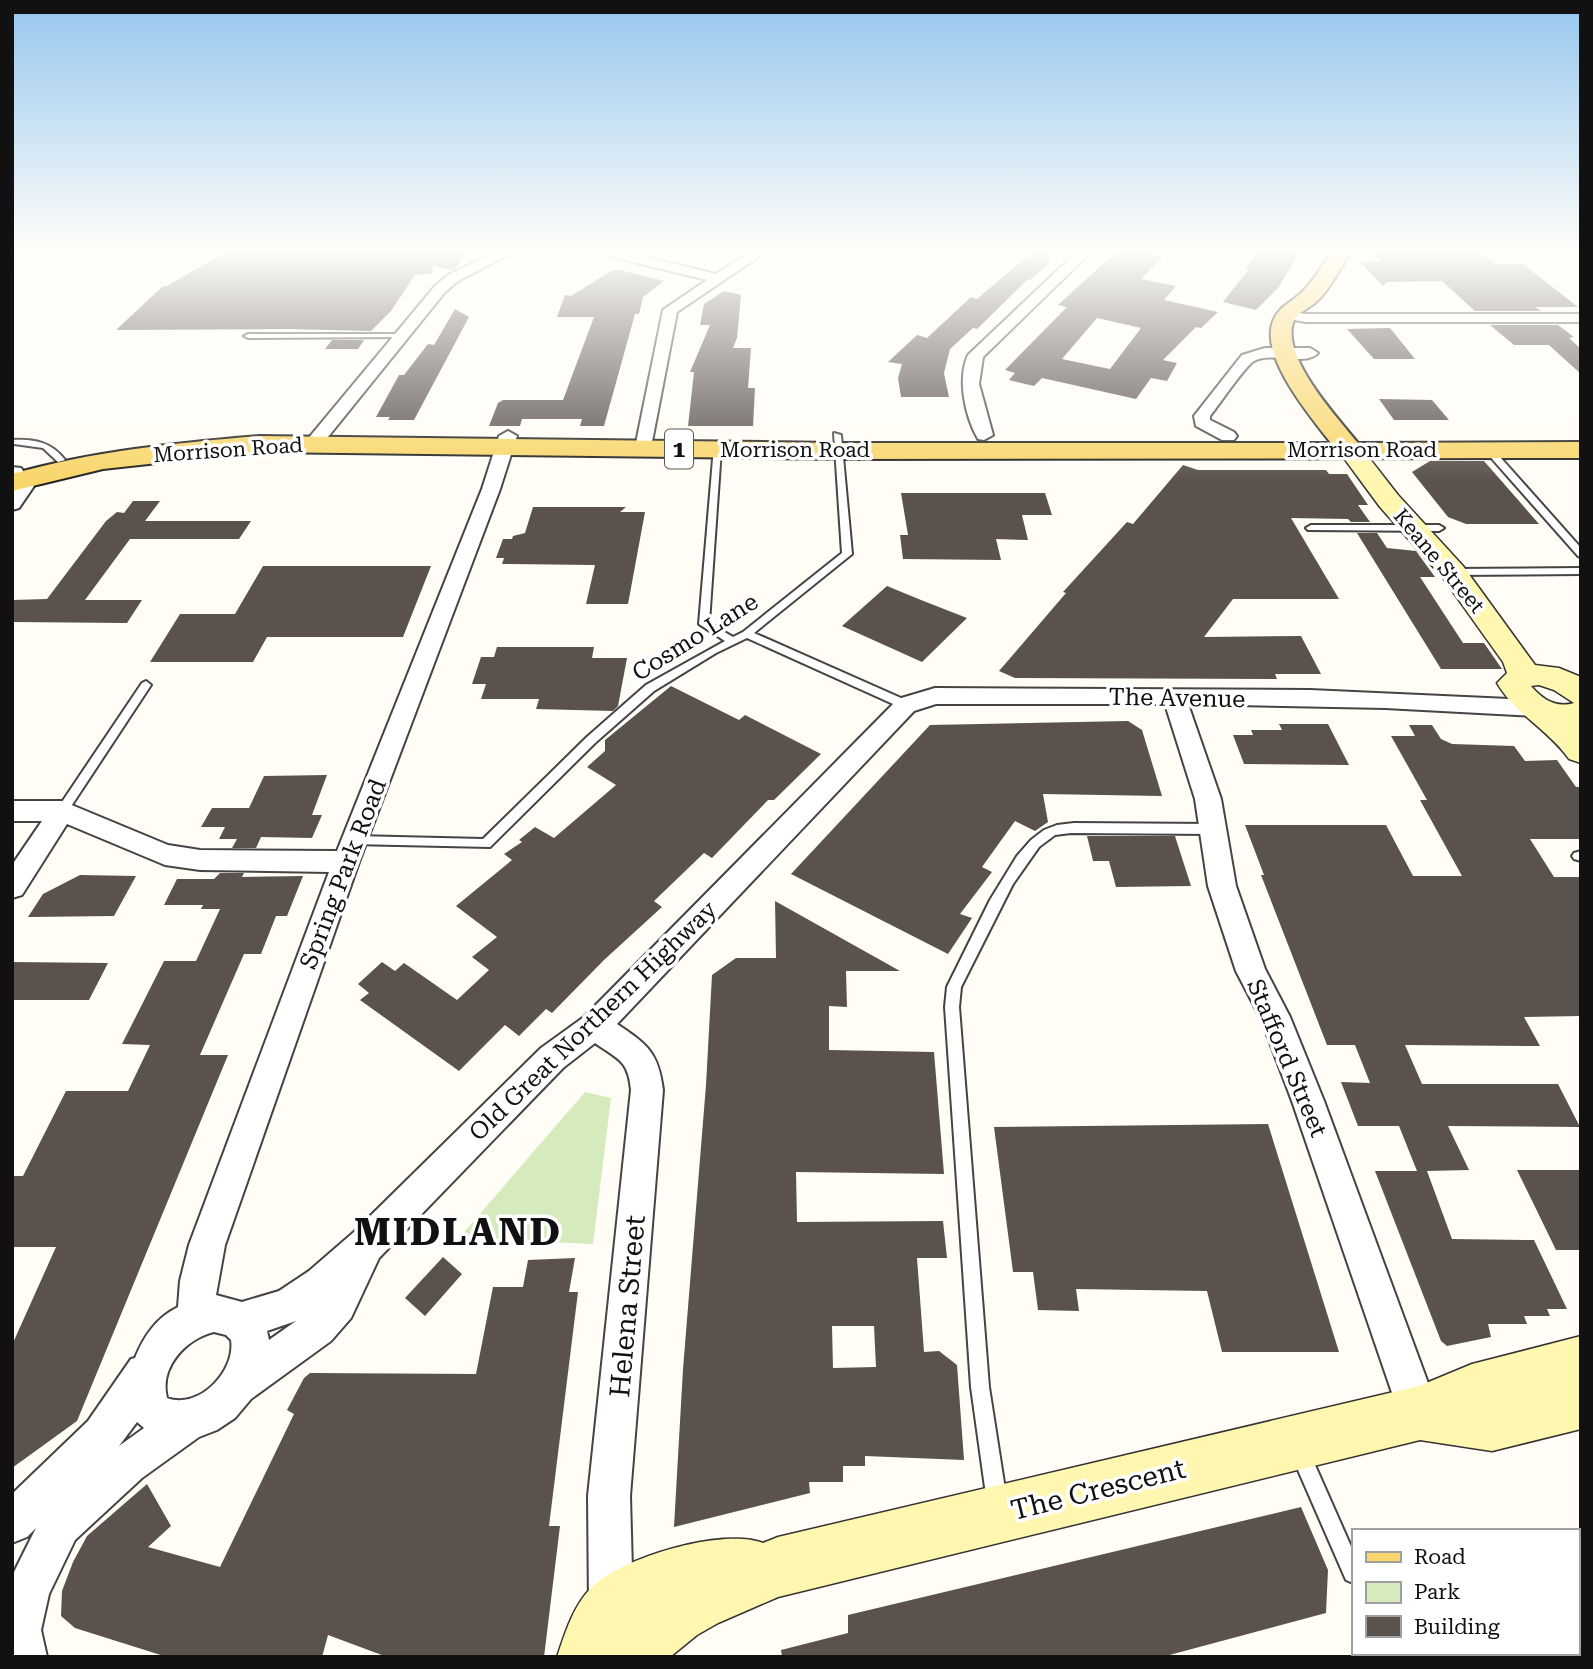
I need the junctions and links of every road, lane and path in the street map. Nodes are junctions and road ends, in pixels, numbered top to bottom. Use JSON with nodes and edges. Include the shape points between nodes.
{"nodes":[{"id":1,"x":410,"y":327,"type":"edge"},
{"id":2,"x":667,"y":327,"type":"edge"},
{"id":3,"x":1005,"y":327,"type":"edge"},
{"id":4,"x":1287,"y":327,"type":"edge"},
{"id":5,"x":1303,"y":327,"type":"edge"},
{"id":6,"x":248,"y":336,"type":"dead end"},
{"id":7,"x":403,"y":336,"type":"junction"},
{"id":8,"x":1283,"y":352,"type":"junction"},
{"id":9,"x":1310,"y":353,"type":"junction"},
{"id":10,"x":1323,"y":376,"type":"dead end"},
{"id":11,"x":984,"y":435,"type":"junction"},
{"id":12,"x":1228,"y":436,"type":"junction"},
{"id":13,"x":1581,"y":437,"type":"edge"},
{"id":14,"x":317,"y":440,"type":"junction"},
{"id":15,"x":1360,"y":440,"type":"junction"},
{"id":16,"x":506,"y":441,"type":"junction"},
{"id":17,"x":645,"y":441,"type":"junction"},
{"id":18,"x":14,"y":442,"type":"dead end"},
{"id":19,"x":838,"y":443,"type":"junction"},
{"id":20,"x":717,"y":449,"type":"junction"},
{"id":21,"x":1489,"y":450,"type":"junction"},
{"id":22,"x":1581,"y":450,"type":"edge"},
{"id":23,"x":61,"y":460,"type":"junction"},
{"id":24,"x":15,"y":477,"type":"edge"},
{"id":25,"x":12,"y":504,"type":"edge"},
{"id":26,"x":1311,"y":528,"type":"dead end"},
{"id":27,"x":1426,"y":528,"type":"junction"},
{"id":28,"x":1581,"y":554,"type":"edge"},
{"id":29,"x":1463,"y":572,"type":"junction"},
{"id":30,"x":1581,"y":572,"type":"edge"},
{"id":31,"x":747,"y":634,"type":"junction"},
{"id":32,"x":733,"y":641,"type":"junction"},
{"id":33,"x":146,"y":685,"type":"dead end"},
{"id":34,"x":1558,"y":688,"type":"edge"},
{"id":35,"x":1174,"y":697,"type":"junction"},
{"id":36,"x":1450,"y":702,"type":"junction"},
{"id":37,"x":906,"y":705,"type":"junction"},
{"id":38,"x":1540,"y":710,"type":"junction"},
{"id":39,"x":1581,"y":751,"type":"edge"},
{"id":40,"x":12,"y":810,"type":"edge"},
{"id":41,"x":62,"y":811,"type":"junction"},
{"id":42,"x":1213,"y":829,"type":"junction"},
{"id":43,"x":350,"y":851,"type":"junction"},
{"id":44,"x":12,"y":887,"type":"edge"},
{"id":45,"x":595,"y":1026,"type":"junction"},
{"id":46,"x":367,"y":1245,"type":"junction"},
{"id":47,"x":196,"y":1317,"type":"junction"},
{"id":48,"x":242,"y":1321,"type":"junction"},
{"id":49,"x":1581,"y":1363,"type":"edge"},
{"id":50,"x":148,"y":1367,"type":"junction"},
{"id":51,"x":238,"y":1386,"type":"junction"},
{"id":52,"x":1581,"y":1402,"type":"edge"},
{"id":53,"x":1419,"y":1413,"type":"junction"},
{"id":54,"x":187,"y":1421,"type":"junction"},
{"id":55,"x":1294,"y":1441,"type":"junction"},
{"id":56,"x":999,"y":1513,"type":"junction"},
{"id":57,"x":12,"y":1522,"type":"edge"},
{"id":58,"x":1352,"y":1571,"type":"edge"},
{"id":59,"x":617,"y":1643,"type":"edge"},
{"id":60,"x":25,"y":1657,"type":"edge"}],
"edges":[{"from":1,"to":7,"type":"street"},
{"from":2,"to":17,"type":"street"},
{"from":3,"to":11,"type":"street","via":[[970,365]]},
{"from":4,"to":8,"type":"main road","via":[[1280,334]]},
{"from":5,"to":9,"type":"main road"},
{"from":6,"to":7,"type":"lane"},
{"from":7,"to":14,"type":"street"},
{"from":8,"to":9,"type":"street"},
{"from":8,"to":12,"type":"street","via":[[1247,358],[1202,416],[1208,427]]},
{"from":8,"to":15,"type":"main road"},
{"from":9,"to":10,"type":"main road"},
{"from":11,"to":12,"type":"main road","name":"Morrison Road","number":"1"},
{"from":11,"to":19,"type":"main road","name":"Morrison Road","number":"1"},
{"from":12,"to":15,"type":"main road","name":"Morrison Road","number":"1"},
{"from":13,"to":15,"type":"main road","name":"Morrison Road"},
{"from":14,"to":16,"type":"main road","name":"Morrison Road","number":"1"},
{"from":14,"to":23,"type":"main road","name":"Morrison Road","number":"1","via":[[263,435],[190,439]]},
{"from":14,"to":24,"type":"main road","name":"Morrison Road","number":"1","via":[[185,449]]},
{"from":15,"to":19,"type":"main road","name":"Morrison Road","number":"1"},
{"from":15,"to":21,"type":"main road","name":"Morrison Road"},
{"from":15,"to":27,"type":"street","name":"Keane Street"},
{"from":16,"to":17,"type":"main road","name":"Morrison Road","number":"1"},
{"from":16,"to":43,"type":"street","name":"Spring Park Road","via":[[492,489]]},
{"from":17,"to":19,"type":"main road","name":"Morrison Road","number":"1"},
{"from":17,"to":20,"type":"main road","name":"Morrison Road","number":"1"},
{"from":18,"to":23,"type":"lane","via":[[50,446]]},
{"from":19,"to":20,"type":"main road","name":"Morrison Road","number":"1"},
{"from":19,"to":31,"type":"lane","name":"Cosmo Lane","via":[[846,554]]},
{"from":20,"to":32,"type":"lane","via":[[704,624]]},
{"from":21,"to":22,"type":"main road","name":"Morrison Road"},
{"from":21,"to":28,"type":"lane"},
{"from":23,"to":24,"type":"main road","name":"Morrison Road","number":"1"},
{"from":24,"to":25,"type":"street","via":[[25,486]]},
{"from":26,"to":27,"type":"lane"},
{"from":27,"to":29,"type":"street","name":"Keane Street"},
{"from":29,"to":30,"type":"lane"},
{"from":29,"to":34,"type":"street","name":"Keane Street"},
{"from":31,"to":32,"type":"lane","name":"Cosmo Lane"},
{"from":31,"to":37,"type":"lane"},
{"from":32,"to":43,"type":"lane","name":"Cosmo Lane","via":[[650,688],[486,844]]},
{"from":33,"to":41,"type":"lane"},
{"from":34,"to":36,"type":"street","name":"The Avenue"},
{"from":34,"to":38,"type":"street","via":[[1567,716]]},
{"from":34,"to":38,"type":"street","name":"Keane Street","via":[[1518,693]]},
{"from":35,"to":36,"type":"street","name":"The Avenue"},
{"from":35,"to":37,"type":"street","name":"The Avenue","via":[[935,696]]},
{"from":35,"to":42,"type":"street","name":"Stafford Street","via":[[1208,799]]},
{"from":36,"to":38,"type":"street","name":"The Avenue"},
{"from":37,"to":45,"type":"street","name":"Old Great Northern Highway"},
{"from":38,"to":39,"type":"street","via":[[1570,735]]},
{"from":40,"to":41,"type":"street"},
{"from":41,"to":43,"type":"street","via":[[165,855],[200,860]]},
{"from":41,"to":44,"type":"street"},
{"from":42,"to":53,"type":"street","name":"Stafford Street","via":[[1222,886],[1251,971],[1303,1089]]},
{"from":42,"to":56,"type":"lane","via":[[1074,828],[1046,834],[1012,873],[954,988],[980,1387]]},
{"from":43,"to":47,"type":"street","name":"Spring Park Road","via":[[207,1245]]},
{"from":45,"to":46,"type":"street","name":"Old Great Northern Highway","via":[[552,1058]]},
{"from":45,"to":59,"type":"street","name":"Helena Street","via":[[633,1052],[644,1066],[647,1090],[609,1496]]},
{"from":46,"to":48,"type":"street","name":"Old Great Northern Highway","via":[[288,1306]]},
{"from":46,"to":51,"type":"street","name":"Old Great Northern Highway","via":[[338,1305],[318,1328]]},
{"from":47,"to":48,"type":"street","name":"Old Great Northern Highway","via":[[225,1313]]},
{"from":47,"to":50,"type":"street","via":[[172,1332]]},
{"from":48,"to":51,"type":"street","name":"Old Great Northern Highway","via":[[252,1352]]},
{"from":49,"to":53,"type":"street","name":"The Crescent","via":[[1472,1391]]},
{"from":50,"to":54,"type":"street","via":[[145,1385],[151,1408],[171,1421]]},
{"from":50,"to":57,"type":"street","via":[[111,1427]]},
{"from":51,"to":54,"type":"street","name":"Old Great Northern Highway","via":[[221,1405]]},
{"from":52,"to":53,"type":"street","name":"The Crescent","via":[[1492,1423]]},
{"from":53,"to":55,"type":"street","name":"The Crescent"},
{"from":54,"to":60,"type":"street","name":"Old Great Northern Highway","via":[[128,1464],[60,1525],[27,1590],[19,1630]]},
{"from":55,"to":56,"type":"street","name":"The Crescent"},
{"from":55,"to":58,"type":"lane"},
{"from":56,"to":59,"type":"street","name":"The Crescent","via":[[778,1567]]}]}
